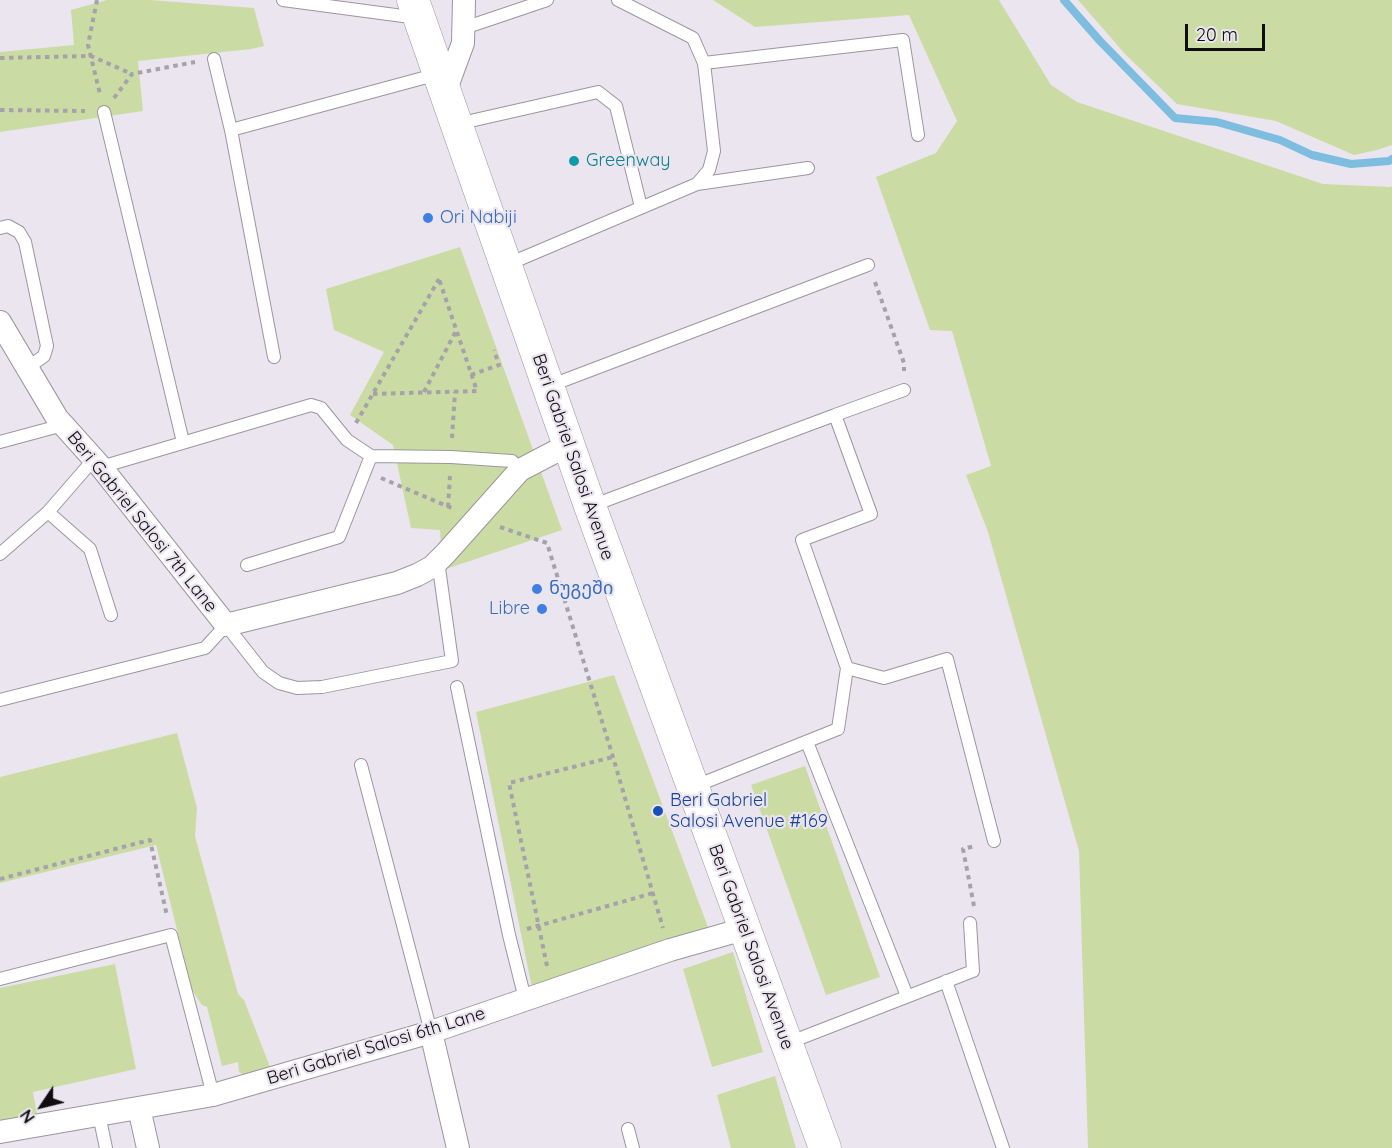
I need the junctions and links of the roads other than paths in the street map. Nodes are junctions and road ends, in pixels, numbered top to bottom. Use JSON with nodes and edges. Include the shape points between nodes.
{"nodes":[{"id":1,"x":283,"y":0,"type":"edge"},
{"id":2,"x":464,"y":0,"type":"edge"},
{"id":3,"x":546,"y":0,"type":"edge"},
{"id":4,"x":618,"y":0,"type":"edge"},
{"id":5,"x":416,"y":9,"type":"edge"},
{"id":6,"x":464,"y":28,"type":"junction"},
{"id":7,"x":214,"y":59,"type":"road end"},
{"id":8,"x":704,"y":63,"type":"junction"},
{"id":9,"x":442,"y":83,"type":"junction"},
{"id":10,"x":104,"y":112,"type":"road end"},
{"id":11,"x":456,"y":124,"type":"junction"},
{"id":12,"x":231,"y":130,"type":"junction"},
{"id":13,"x":918,"y":135,"type":"dead end"},
{"id":14,"x":808,"y":168,"type":"dead end"},
{"id":15,"x":697,"y":184,"type":"junction"},
{"id":16,"x":641,"y":207,"type":"junction"},
{"id":17,"x":0,"y":228,"type":"edge"},
{"id":18,"x":505,"y":265,"type":"junction"},
{"id":19,"x":868,"y":265,"type":"road end"},
{"id":20,"x":0,"y":322,"type":"edge"},
{"id":21,"x":274,"y":357,"type":"dead end"},
{"id":22,"x":27,"y":368,"type":"junction"},
{"id":23,"x":548,"y":387,"type":"junction"},
{"id":24,"x":904,"y":390,"type":"road end"},
{"id":25,"x":835,"y":415,"type":"junction"},
{"id":26,"x":63,"y":425,"type":"junction"},
{"id":27,"x":0,"y":442,"type":"edge"},
{"id":28,"x":183,"y":442,"type":"junction"},
{"id":29,"x":568,"y":445,"type":"junction"},
{"id":30,"x":371,"y":456,"type":"junction"},
{"id":31,"x":97,"y":463,"type":"junction"},
{"id":32,"x":520,"y":470,"type":"junction"},
{"id":33,"x":590,"y":506,"type":"junction"},
{"id":34,"x":48,"y":512,"type":"junction"},
{"id":35,"x":0,"y":554,"type":"edge"},
{"id":36,"x":438,"y":561,"type":"junction"},
{"id":37,"x":247,"y":565,"type":"dead end"},
{"id":38,"x":111,"y":615,"type":"dead end"},
{"id":39,"x":226,"y":625,"type":"junction"},
{"id":40,"x":847,"y":668,"type":"junction"},
{"id":41,"x":457,"y":687,"type":"dead end"},
{"id":42,"x":0,"y":700,"type":"edge"},
{"id":43,"x":807,"y":742,"type":"junction"},
{"id":44,"x":362,"y":765,"type":"dead end"},
{"id":45,"x":692,"y":788,"type":"junction"},
{"id":46,"x":994,"y":841,"type":"road end"},
{"id":47,"x":970,"y":923,"type":"road end"},
{"id":48,"x":744,"y":929,"type":"junction"},
{"id":49,"x":0,"y":979,"type":"edge"},
{"id":50,"x":946,"y":981,"type":"junction"},
{"id":51,"x":907,"y":996,"type":"junction"},
{"id":52,"x":525,"y":999,"type":"junction"},
{"id":53,"x":432,"y":1032,"type":"junction"},
{"id":54,"x":787,"y":1043,"type":"junction"},
{"id":55,"x":213,"y":1095,"type":"junction"},
{"id":56,"x":139,"y":1108,"type":"junction"},
{"id":57,"x":99,"y":1115,"type":"junction"},
{"id":58,"x":628,"y":1129,"type":"dead end"},
{"id":59,"x":0,"y":1132,"type":"edge"},
{"id":60,"x":106,"y":1148,"type":"edge"},
{"id":61,"x":148,"y":1148,"type":"edge"},
{"id":62,"x":458,"y":1148,"type":"edge"},
{"id":63,"x":633,"y":1148,"type":"edge"},
{"id":64,"x":825,"y":1148,"type":"edge"},
{"id":65,"x":1003,"y":1148,"type":"edge"}],
"edges":[{"from":1,"to":5,"type":"lane"},
{"from":2,"to":6,"type":"street"},
{"from":3,"to":6,"type":"lane"},
{"from":4,"to":8,"type":"lane","via":[[693,38]]},
{"from":5,"to":9,"type":"main road","name":"Beri Gabriel Salosi Avenue"},
{"from":6,"to":9,"type":"street","via":[[463,43]]},
{"from":7,"to":12,"type":"lane"},
{"from":8,"to":13,"type":"lane","via":[[903,40]]},
{"from":8,"to":15,"type":"lane","via":[[714,151],[709,170]]},
{"from":9,"to":11,"type":"main road","name":"Beri Gabriel Salosi Avenue"},
{"from":9,"to":12,"type":"lane"},
{"from":10,"to":28,"type":"lane"},
{"from":11,"to":16,"type":"lane","via":[[598,92],[616,106]]},
{"from":11,"to":18,"type":"main road","name":"Beri Gabriel Salosi Avenue"},
{"from":12,"to":21,"type":"lane"},
{"from":14,"to":15,"type":"lane"},
{"from":15,"to":16,"type":"lane"},
{"from":16,"to":18,"type":"lane"},
{"from":17,"to":22,"type":"lane","via":[[8,226],[19,232],[25,242],[47,346],[44,356]]},
{"from":18,"to":23,"type":"main road","name":"Beri Gabriel Salosi Avenue"},
{"from":19,"to":23,"type":"lane"},
{"from":20,"to":22,"type":"street","name":"Beri Gabriel Salosi 7th Lane"},
{"from":22,"to":26,"type":"street","name":"Beri Gabriel Salosi 7th Lane"},
{"from":23,"to":29,"type":"main road","name":"Beri Gabriel Salosi Avenue"},
{"from":24,"to":25,"type":"lane"},
{"from":25,"to":33,"type":"lane"},
{"from":25,"to":40,"type":"lane","via":[[871,514],[802,540]]},
{"from":26,"to":27,"type":"lane"},
{"from":26,"to":31,"type":"street","name":"Beri Gabriel Salosi 7th Lane"},
{"from":28,"to":30,"type":"lane","via":[[311,405],[321,408],[347,440]]},
{"from":28,"to":31,"type":"lane"},
{"from":29,"to":32,"type":"street","name":"Beri Gabriel Salosi 7th Lane"},
{"from":29,"to":33,"type":"main road","name":"Beri Gabriel Salosi Avenue"},
{"from":30,"to":32,"type":"lane","via":[[512,461]]},
{"from":30,"to":37,"type":"lane","via":[[339,537]]},
{"from":31,"to":34,"type":"lane"},
{"from":31,"to":39,"type":"street","name":"Beri Gabriel Salosi 7th Lane"},
{"from":32,"to":36,"type":"street","name":"Beri Gabriel Salosi 7th Lane"},
{"from":33,"to":45,"type":"main road","name":"Beri Gabriel Salosi Avenue"},
{"from":34,"to":35,"type":"lane"},
{"from":34,"to":38,"type":"lane","via":[[90,549]]},
{"from":36,"to":39,"type":"street","name":"Beri Gabriel Salosi 7th Lane","via":[[397,583]]},
{"from":36,"to":39,"type":"lane","via":[[452,661],[322,687],[297,688],[279,683],[263,672]]},
{"from":39,"to":42,"type":"lane","via":[[205,648]]},
{"from":40,"to":43,"type":"lane","via":[[838,729]]},
{"from":40,"to":46,"type":"lane","via":[[884,678],[946,659]]},
{"from":41,"to":52,"type":"lane"},
{"from":43,"to":45,"type":"lane"},
{"from":43,"to":51,"type":"lane"},
{"from":44,"to":53,"type":"lane"},
{"from":45,"to":48,"type":"main road","name":"Beri Gabriel Salosi Avenue"},
{"from":47,"to":50,"type":"lane","via":[[973,971]]},
{"from":48,"to":52,"type":"street","name":"Beri Gabriel Salosi 6th Lane"},
{"from":48,"to":54,"type":"main road","name":"Beri Gabriel Salosi Avenue"},
{"from":49,"to":55,"type":"lane","via":[[171,935]]},
{"from":50,"to":51,"type":"lane"},
{"from":50,"to":65,"type":"lane"},
{"from":51,"to":54,"type":"lane"},
{"from":52,"to":53,"type":"street","name":"Beri Gabriel Salosi 6th Lane"},
{"from":53,"to":55,"type":"street","name":"Beri Gabriel Salosi 6th Lane"},
{"from":53,"to":62,"type":"street"},
{"from":54,"to":64,"type":"main road","name":"Beri Gabriel Salosi Avenue"},
{"from":55,"to":56,"type":"street","name":"Beri Gabriel Salosi 6th Lane"},
{"from":56,"to":57,"type":"street","name":"Beri Gabriel Salosi 6th Lane"},
{"from":56,"to":61,"type":"street"},
{"from":57,"to":59,"type":"street","name":"Beri Gabriel Salosi 6th Lane"},
{"from":57,"to":60,"type":"lane"},
{"from":58,"to":63,"type":"lane"}]}
